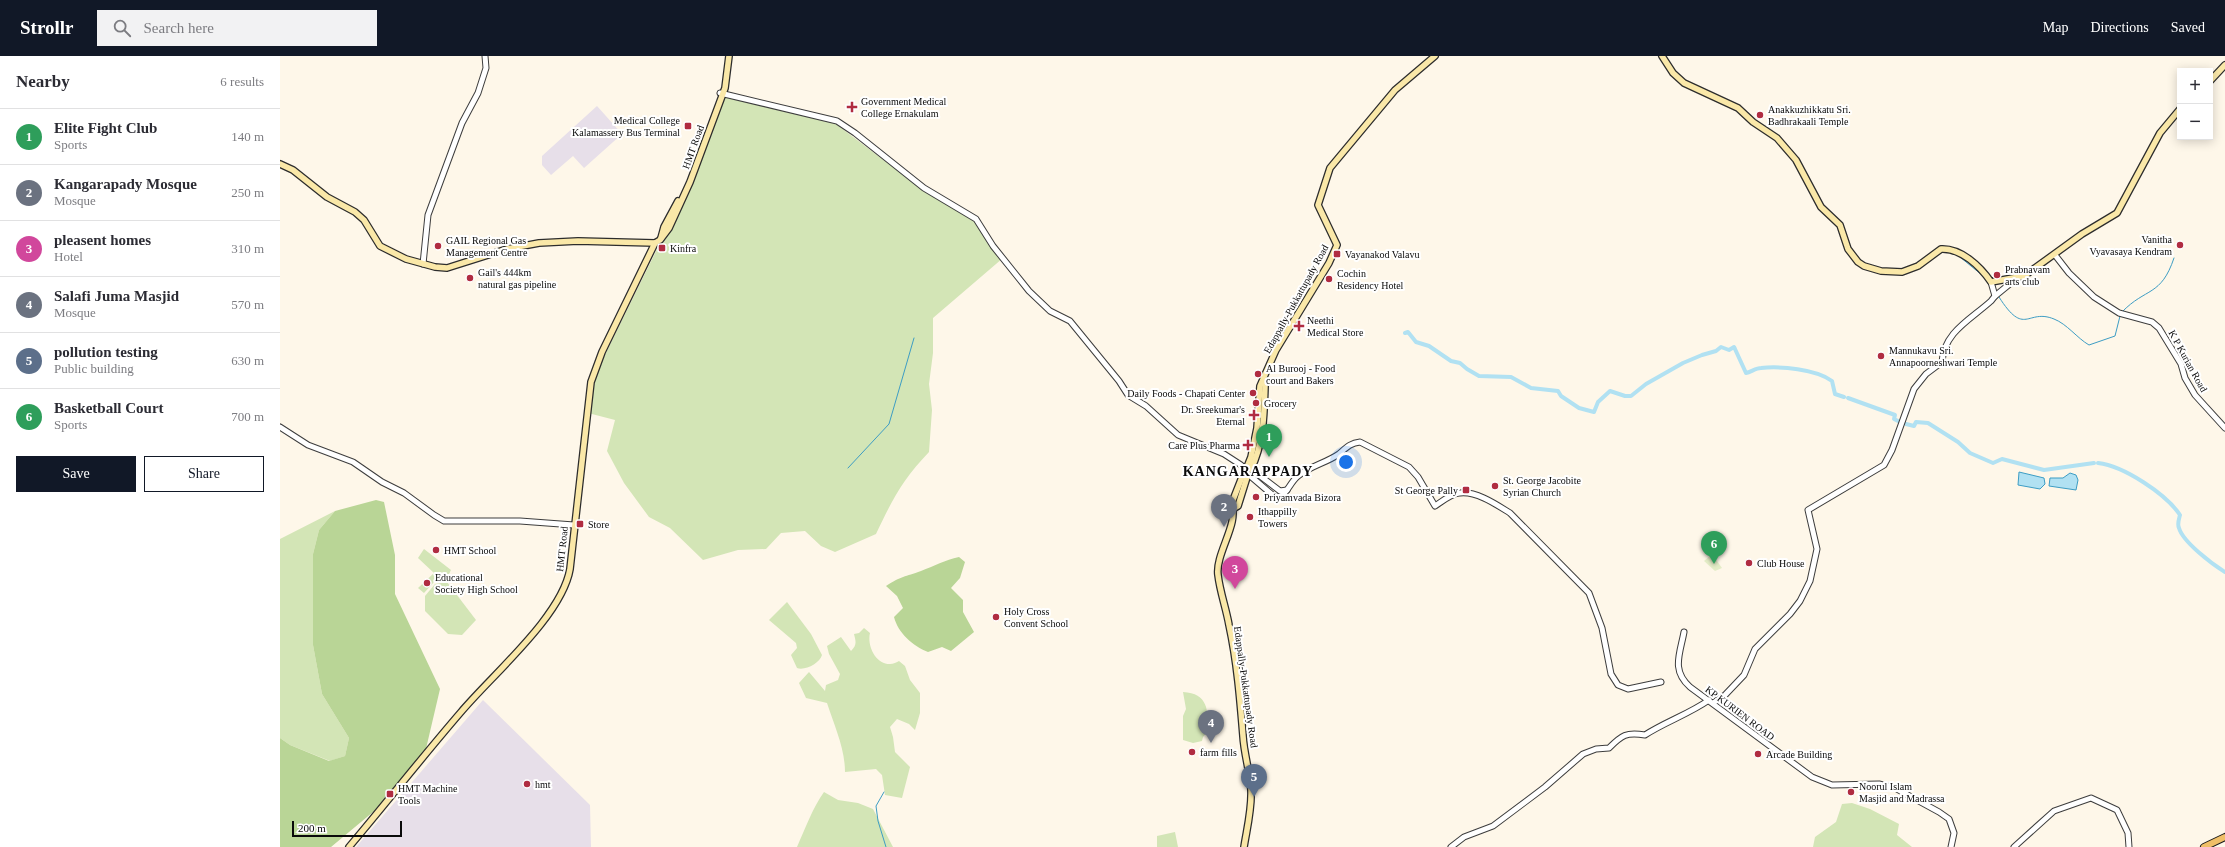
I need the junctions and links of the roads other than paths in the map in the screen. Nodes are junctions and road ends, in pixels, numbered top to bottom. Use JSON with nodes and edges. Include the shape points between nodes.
{"nodes":[{"id":1,"x":485,"y":56,"type":"edge"},
{"id":2,"x":725,"y":56,"type":"edge"},
{"id":3,"x":729,"y":56,"type":"edge"},
{"id":4,"x":1435,"y":56,"type":"edge"},
{"id":5,"x":1662,"y":56,"type":"edge"},
{"id":6,"x":2225,"y":65,"type":"edge"},
{"id":7,"x":2213,"y":78,"type":"edge"},
{"id":8,"x":721,"y":94,"type":"junction"},
{"id":9,"x":2177,"y":113,"type":"edge"},
{"id":10,"x":280,"y":164,"type":"edge"},
{"id":11,"x":657,"y":242,"type":"junction"},
{"id":12,"x":2055,"y":255,"type":"junction"},
{"id":13,"x":423,"y":264,"type":"junction"},
{"id":14,"x":2017,"y":278,"type":"junction"},
{"id":15,"x":1991,"y":282,"type":"junction"},
{"id":16,"x":1995,"y":296,"type":"junction"},
{"id":17,"x":280,"y":428,"type":"edge"},
{"id":18,"x":2225,"y":428,"type":"edge"},
{"id":19,"x":1246,"y":469,"type":"junction"},
{"id":20,"x":574,"y":525,"type":"junction"},
{"id":21,"x":1684,"y":632,"type":"dead end"},
{"id":22,"x":1661,"y":682,"type":"dead end"},
{"id":23,"x":1711,"y":701,"type":"junction"},
{"id":24,"x":2225,"y":837,"type":"edge"},
{"id":25,"x":349,"y":847,"type":"edge"},
{"id":26,"x":1244,"y":847,"type":"edge"},
{"id":27,"x":1451,"y":847,"type":"edge"},
{"id":28,"x":1951,"y":847,"type":"edge"},
{"id":29,"x":2014,"y":847,"type":"edge"},
{"id":30,"x":2128,"y":847,"type":"edge"},
{"id":31,"x":2204,"y":847,"type":"edge"}],
"edges":[{"from":1,"to":13,"type":"street","via":[[486,68],[478,93],[462,123],[428,215]]},
{"from":2,"to":8,"type":"main road","name":"HMT Road"},
{"from":3,"to":8,"type":"main road","name":"HMT Road","via":[[728,74]]},
{"from":4,"to":19,"type":"main road","name":"Edappally-Pukkattupady Road","via":[[1395,90],[1330,168],[1318,205],[1337,245],[1329,263],[1276,350],[1263,381],[1263,428],[1257,457]]},
{"from":5,"to":15,"type":"main road","via":[[1673,73],[1684,83],[1738,108],[1777,138],[1796,160],[1820,206],[1840,225],[1852,256],[1864,266],[1881,271],[1902,272],[1918,266],[1941,248],[1947,248],[1967,258]]},
{"from":6,"to":7,"type":"main road"},
{"from":8,"to":11,"type":"main road","name":"HMT Road","via":[[685,185]]},
{"from":8,"to":19,"type":"street","via":[[836,122],[855,133],[924,188],[976,220],[1029,291],[1050,311],[1070,321],[1128,395],[1146,406],[1178,435],[1224,454]]},
{"from":9,"to":12,"type":"main road","via":[[2160,133],[2117,213],[2082,234]]},
{"from":10,"to":13,"type":"main road","via":[[293,170],[327,197],[355,212],[364,220],[380,246]]},
{"from":11,"to":13,"type":"main road","via":[[578,241],[539,244],[507,249],[447,268]]},
{"from":11,"to":20,"type":"main road","name":"HMT Road","via":[[605,347],[591,382]]},
{"from":12,"to":14,"type":"main road"},
{"from":12,"to":18,"type":"street","name":"K P Kurian Road","via":[[2069,273],[2097,299],[2119,313],[2152,322],[2160,328],[2181,364],[2184,378],[2195,396]]},
{"from":14,"to":15,"type":"main road"},
{"from":14,"to":16,"type":"street"},
{"from":15,"to":16,"type":"street"},
{"from":16,"to":23,"type":"street","via":[[1948,339],[1942,351],[1942,362],[1926,374],[1914,389],[1884,465],[1808,510],[1817,549],[1810,581],[1800,601],[1755,650],[1744,675],[1725,695]]},
{"from":17,"to":20,"type":"street","via":[[308,445],[353,462],[444,521],[520,521]]},
{"from":19,"to":22,"type":"street","via":[[1276,498],[1281,497],[1303,472],[1333,458],[1354,442],[1360,442],[1409,467],[1418,477],[1434,506],[1460,492],[1498,505],[1510,513],[1589,593],[1602,628],[1611,674],[1618,685],[1628,689]]},
{"from":19,"to":26,"type":"main road","name":"Edappally-Pukkattupady Road","via":[[1238,506],[1233,509],[1217,563],[1236,663],[1243,738],[1250,779],[1249,814]]},
{"from":20,"to":25,"type":"main road","name":"HMT Road","via":[[569,575],[564,590],[553,608],[462,711]]},
{"from":21,"to":23,"type":"street","name":"KP KURIEN ROAD","via":[[1678,671],[1682,680]]},
{"from":23,"to":27,"type":"street","via":[[1661,724],[1645,735],[1621,736],[1609,748],[1583,754],[1546,787],[1492,826],[1464,837]]},
{"from":23,"to":28,"type":"street","name":"KP KURIEN ROAD","via":[[1750,733],[1812,777],[1832,785],[1879,784],[1895,788],[1939,812],[1949,820],[1954,833]]},
{"from":24,"to":31,"type":"main road"},
{"from":29,"to":30,"type":"street","via":[[2054,811],[2091,798],[2117,810],[2128,833]]}]}
